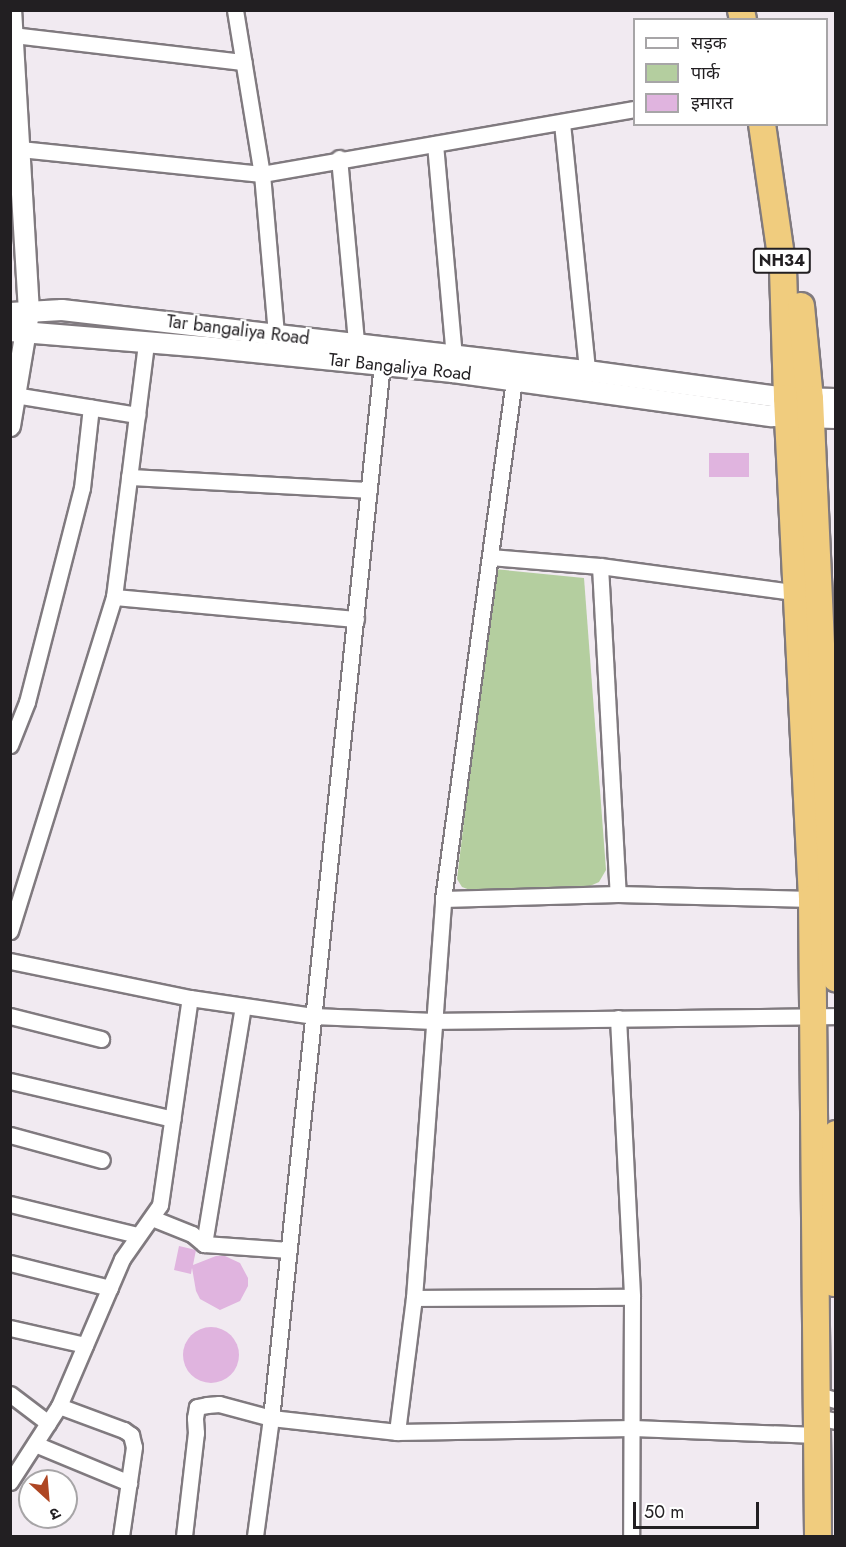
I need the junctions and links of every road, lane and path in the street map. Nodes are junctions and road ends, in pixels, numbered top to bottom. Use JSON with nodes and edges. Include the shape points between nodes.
{"nodes":[{"id":1,"x":11,"y":10,"type":"edge"},
{"id":2,"x":235,"y":10,"type":"edge"},
{"id":3,"x":13,"y":34,"type":"junction"},
{"id":4,"x":243,"y":62,"type":"junction"},
{"id":5,"x":633,"y":109,"type":"edge"},
{"id":6,"x":562,"y":123,"type":"junction"},
{"id":7,"x":762,"y":126,"type":"edge"},
{"id":8,"x":777,"y":126,"type":"edge"},
{"id":9,"x":435,"y":144,"type":"junction"},
{"id":10,"x":20,"y":149,"type":"junction"},
{"id":11,"x":339,"y":158,"type":"junction"},
{"id":12,"x":262,"y":174,"type":"junction"},
{"id":13,"x":20,"y":312,"type":"edge"},
{"id":14,"x":18,"y":332,"type":"edge"},
{"id":15,"x":276,"y":334,"type":"junction"},
{"id":16,"x":146,"y":342,"type":"junction"},
{"id":17,"x":357,"y":353,"type":"junction"},
{"id":18,"x":454,"y":355,"type":"junction"},
{"id":19,"x":383,"y":356,"type":"junction"},
{"id":20,"x":587,"y":371,"type":"junction"},
{"id":21,"x":552,"y":376,"type":"junction"},
{"id":22,"x":514,"y":380,"type":"junction"},
{"id":23,"x":15,"y":395,"type":"junction"},
{"id":24,"x":91,"y":407,"type":"junction"},
{"id":25,"x":811,"y":408,"type":"edge"},
{"id":26,"x":137,"y":415,"type":"junction"},
{"id":27,"x":10,"y":426,"type":"edge"},
{"id":28,"x":129,"y":477,"type":"junction"},
{"id":29,"x":369,"y":490,"type":"junction"},
{"id":30,"x":490,"y":557,"type":"junction"},
{"id":31,"x":600,"y":566,"type":"junction"},
{"id":32,"x":799,"y":593,"type":"junction"},
{"id":33,"x":114,"y":597,"type":"junction"},
{"id":34,"x":356,"y":619,"type":"junction"},
{"id":35,"x":10,"y":745,"type":"edge"},
{"id":36,"x":618,"y":894,"type":"junction"},
{"id":37,"x":812,"y":899,"type":"junction"},
{"id":38,"x":443,"y":900,"type":"junction"},
{"id":39,"x":13,"y":913,"type":"edge"},
{"id":40,"x":10,"y":931,"type":"edge"},
{"id":41,"x":10,"y":961,"type":"edge"},
{"id":42,"x":836,"y":978,"type":"edge"},
{"id":43,"x":190,"y":998,"type":"junction"},
{"id":44,"x":243,"y":1006,"type":"junction"},
{"id":45,"x":10,"y":1016,"type":"edge"},
{"id":46,"x":313,"y":1016,"type":"junction"},
{"id":47,"x":825,"y":1017,"type":"edge"},
{"id":48,"x":618,"y":1018,"type":"junction"},
{"id":49,"x":434,"y":1021,"type":"junction"},
{"id":50,"x":101,"y":1039,"type":"dead end"},
{"id":51,"x":10,"y":1081,"type":"edge"},
{"id":52,"x":173,"y":1119,"type":"junction"},
{"id":53,"x":836,"y":1134,"type":"edge"},
{"id":54,"x":10,"y":1135,"type":"edge"},
{"id":55,"x":102,"y":1160,"type":"dead end"},
{"id":56,"x":10,"y":1204,"type":"edge"},
{"id":57,"x":152,"y":1218,"type":"junction"},
{"id":58,"x":137,"y":1235,"type":"junction"},
{"id":59,"x":204,"y":1245,"type":"junction"},
{"id":60,"x":289,"y":1250,"type":"junction"},
{"id":61,"x":10,"y":1263,"type":"edge"},
{"id":62,"x":110,"y":1288,"type":"junction"},
{"id":63,"x":414,"y":1298,"type":"junction"},
{"id":64,"x":632,"y":1298,"type":"junction"},
{"id":65,"x":10,"y":1328,"type":"edge"},
{"id":66,"x":85,"y":1345,"type":"junction"},
{"id":67,"x":10,"y":1394,"type":"edge"},
{"id":68,"x":59,"y":1406,"type":"junction"},
{"id":69,"x":827,"y":1413,"type":"edge"},
{"id":70,"x":271,"y":1418,"type":"junction"},
{"id":71,"x":48,"y":1423,"type":"junction"},
{"id":72,"x":633,"y":1428,"type":"junction"},
{"id":73,"x":397,"y":1432,"type":"junction"},
{"id":74,"x":35,"y":1444,"type":"junction"},
{"id":75,"x":10,"y":1482,"type":"edge"},
{"id":76,"x":129,"y":1483,"type":"junction"},
{"id":77,"x":122,"y":1536,"type":"edge"},
{"id":78,"x":184,"y":1536,"type":"edge"},
{"id":79,"x":255,"y":1536,"type":"edge"},
{"id":80,"x":631,"y":1536,"type":"edge"},
{"id":81,"x":818,"y":1536,"type":"edge"},
{"id":82,"x":832,"y":1536,"type":"edge"}],
"edges":[{"from":1,"to":3,"type":"street"},
{"from":2,"to":4,"type":"street"},
{"from":3,"to":4,"type":"street"},
{"from":3,"to":10,"type":"street"},
{"from":4,"to":12,"type":"street"},
{"from":5,"to":6,"type":"street"},
{"from":6,"to":9,"type":"street"},
{"from":6,"to":20,"type":"street"},
{"from":7,"to":25,"type":"highway","number":"NH34","via":[[783,269]]},
{"from":8,"to":25,"type":"highway","number":"NH34"},
{"from":9,"to":11,"type":"street"},
{"from":9,"to":18,"type":"street"},
{"from":10,"to":12,"type":"street"},
{"from":10,"to":13,"type":"street"},
{"from":11,"to":12,"type":"street"},
{"from":11,"to":17,"type":"street"},
{"from":12,"to":15,"type":"street"},
{"from":13,"to":14,"type":"street"},
{"from":13,"to":15,"type":"street","name":"Tar bangaliya Road","via":[[62,310]]},
{"from":14,"to":16,"type":"street","name":"Tar Bangaliya Road"},
{"from":14,"to":23,"type":"street"},
{"from":15,"to":17,"type":"street","name":"Tar bangaliya Road"},
{"from":16,"to":17,"type":"street","name":"Tar Bangaliya Road"},
{"from":16,"to":26,"type":"street"},
{"from":17,"to":19,"type":"street","name":"Tar bangaliya Road"},
{"from":18,"to":19,"type":"street","name":"Tar bangaliya Road"},
{"from":18,"to":21,"type":"street","name":"Tar bangaliya Road"},
{"from":19,"to":22,"type":"street","name":"Tar Bangaliya Road"},
{"from":19,"to":29,"type":"street"},
{"from":20,"to":21,"type":"street","name":"Tar bangaliya Road"},
{"from":20,"to":25,"type":"street","name":"Tar bangaliya Road"},
{"from":21,"to":22,"type":"street","name":"Tar Bangaliya Road"},
{"from":21,"to":25,"type":"street","name":"Tar Bangaliya Road","via":[[772,416]]},
{"from":22,"to":30,"type":"street"},
{"from":23,"to":24,"type":"street"},
{"from":23,"to":27,"type":"street"},
{"from":24,"to":26,"type":"street"},
{"from":24,"to":35,"type":"street","via":[[82,489],[27,702]]},
{"from":25,"to":32,"type":"highway","number":"NH34"},
{"from":25,"to":42,"type":"highway","number":"NH34"},
{"from":26,"to":28,"type":"street"},
{"from":28,"to":29,"type":"street"},
{"from":28,"to":33,"type":"street"},
{"from":29,"to":34,"type":"street"},
{"from":30,"to":31,"type":"street"},
{"from":30,"to":38,"type":"street"},
{"from":31,"to":32,"type":"street"},
{"from":31,"to":36,"type":"street"},
{"from":32,"to":37,"type":"highway","number":"NH34"},
{"from":33,"to":34,"type":"street"},
{"from":33,"to":39,"type":"street"},
{"from":34,"to":46,"type":"street"},
{"from":36,"to":37,"type":"street"},
{"from":36,"to":38,"type":"street"},
{"from":37,"to":47,"type":"highway","number":"NH34"},
{"from":38,"to":49,"type":"street"},
{"from":39,"to":40,"type":"street"},
{"from":41,"to":43,"type":"street"},
{"from":43,"to":44,"type":"street"},
{"from":43,"to":52,"type":"street"},
{"from":44,"to":46,"type":"street"},
{"from":44,"to":59,"type":"street"},
{"from":45,"to":50,"type":"street"},
{"from":46,"to":49,"type":"street"},
{"from":46,"to":60,"type":"street"},
{"from":47,"to":48,"type":"street"},
{"from":47,"to":69,"type":"highway","number":"NH34"},
{"from":48,"to":49,"type":"street"},
{"from":48,"to":64,"type":"street"},
{"from":49,"to":63,"type":"street"},
{"from":51,"to":52,"type":"street"},
{"from":52,"to":57,"type":"street","via":[[160,1205]]},
{"from":53,"to":69,"type":"highway","number":"NH34"},
{"from":54,"to":55,"type":"street"},
{"from":56,"to":58,"type":"street"},
{"from":57,"to":58,"type":"street"},
{"from":57,"to":59,"type":"street","via":[[192,1234]]},
{"from":58,"to":62,"type":"street"},
{"from":59,"to":60,"type":"street"},
{"from":60,"to":70,"type":"street"},
{"from":61,"to":62,"type":"street"},
{"from":62,"to":66,"type":"street"},
{"from":63,"to":64,"type":"street"},
{"from":63,"to":73,"type":"street"},
{"from":64,"to":72,"type":"street"},
{"from":65,"to":66,"type":"street"},
{"from":66,"to":68,"type":"street"},
{"from":67,"to":71,"type":"street"},
{"from":68,"to":71,"type":"street"},
{"from":68,"to":76,"type":"street","via":[[131,1435],[134,1447]]},
{"from":69,"to":72,"type":"street"},
{"from":69,"to":81,"type":"highway","number":"NH34"},
{"from":69,"to":82,"type":"highway","number":"NH34"},
{"from":70,"to":73,"type":"street"},
{"from":70,"to":78,"type":"street","via":[[219,1404],[197,1407]]},
{"from":70,"to":79,"type":"street"},
{"from":71,"to":74,"type":"street"},
{"from":72,"to":73,"type":"street"},
{"from":72,"to":80,"type":"street"},
{"from":74,"to":75,"type":"street"},
{"from":74,"to":76,"type":"street"},
{"from":76,"to":77,"type":"street"}]}
